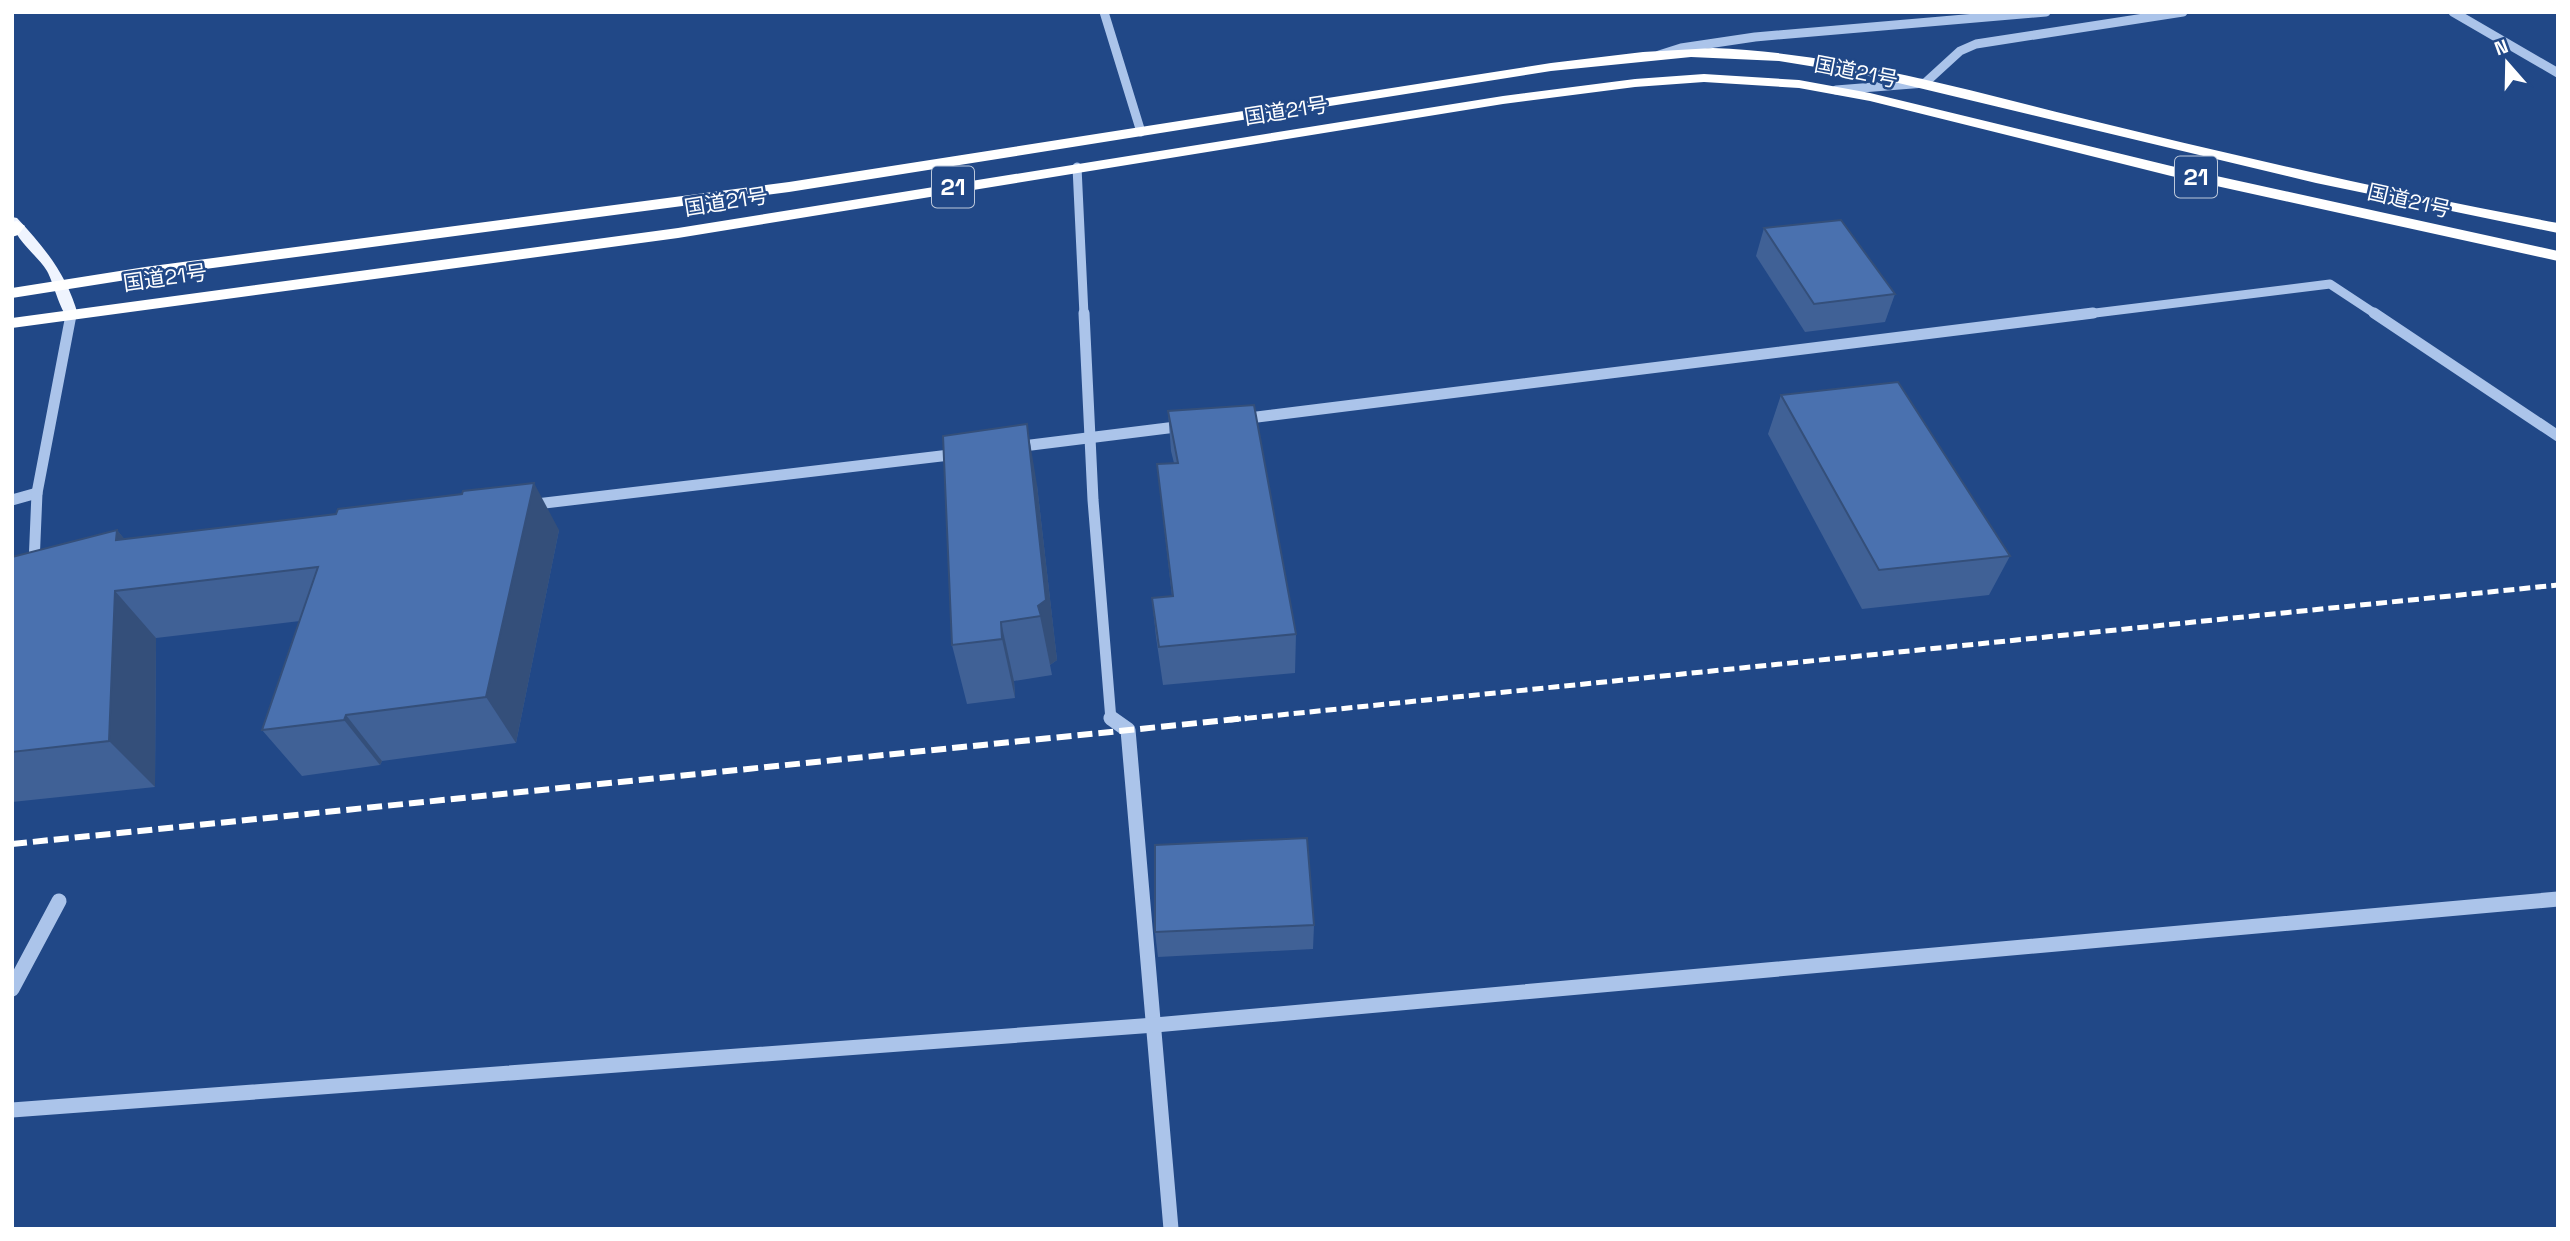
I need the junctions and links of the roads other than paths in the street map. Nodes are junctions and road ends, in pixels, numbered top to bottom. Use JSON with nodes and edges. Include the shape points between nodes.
{"nodes":[{"id":1,"x":1104,"y":12,"type":"edge"},
{"id":2,"x":2046,"y":12,"type":"edge"},
{"id":3,"x":2183,"y":12,"type":"edge"},
{"id":4,"x":2453,"y":12,"type":"edge"},
{"id":5,"x":1652,"y":57,"type":"junction"},
{"id":6,"x":2558,"y":73,"type":"edge"},
{"id":7,"x":1925,"y":83,"type":"junction"},
{"id":8,"x":1836,"y":90,"type":"junction"},
{"id":9,"x":1141,"y":132,"type":"junction"},
{"id":10,"x":1077,"y":167,"type":"junction"},
{"id":11,"x":14,"y":227,"type":"edge"},
{"id":12,"x":2558,"y":228,"type":"edge"},
{"id":13,"x":2558,"y":256,"type":"edge"},
{"id":14,"x":64,"y":285,"type":"junction"},
{"id":15,"x":12,"y":293,"type":"edge"},
{"id":16,"x":71,"y":315,"type":"junction"},
{"id":17,"x":12,"y":323,"type":"edge"},
{"id":18,"x":1228,"y":421,"type":"edge"},
{"id":19,"x":1201,"y":424,"type":"edge"},
{"id":20,"x":2558,"y":436,"type":"edge"},
{"id":21,"x":1091,"y":438,"type":"junction"},
{"id":22,"x":1008,"y":448,"type":"edge"},
{"id":23,"x":967,"y":453,"type":"edge"},
{"id":24,"x":37,"y":493,"type":"junction"},
{"id":25,"x":12,"y":500,"type":"edge"},
{"id":26,"x":514,"y":507,"type":"edge"},
{"id":27,"x":47,"y":563,"type":"edge"},
{"id":28,"x":2558,"y":900,"type":"edge"},
{"id":29,"x":59,"y":901,"type":"dead end"},
{"id":30,"x":12,"y":989,"type":"edge"},
{"id":31,"x":1155,"y":1025,"type":"junction"},
{"id":32,"x":12,"y":1110,"type":"edge"},
{"id":33,"x":1171,"y":1229,"type":"edge"}],
"edges":[{"from":1,"to":9,"type":"street"},
{"from":2,"to":5,"type":"street","via":[[1755,37]]},
{"from":3,"to":7,"type":"street","via":[[1976,44],[1959,51]]},
{"from":4,"to":6,"type":"street"},
{"from":5,"to":7,"type":"highway","name":"国道21号","number":"21","via":[[1732,53],[1823,62]]},
{"from":5,"to":9,"type":"highway","name":"国道21号","number":"21","via":[[1551,67]]},
{"from":7,"to":8,"type":"street"},
{"from":7,"to":12,"type":"highway","name":"国道21号","number":"21","via":[[2255,164]]},
{"from":8,"to":10,"type":"highway","name":"国道21号","number":"21","via":[[1704,78],[1635,83]]},
{"from":8,"to":13,"type":"highway","name":"国道21号","number":"21","via":[[2184,174]]},
{"from":9,"to":14,"type":"highway","name":"国道21号","number":"21","via":[[789,187]]},
{"from":10,"to":16,"type":"highway","name":"国道21号","number":"21","via":[[678,233]]},
{"from":10,"to":21,"type":"street"},
{"from":11,"to":14,"type":"main road","via":[[46,258]]},
{"from":14,"to":15,"type":"highway","name":"国道21号","number":"21"},
{"from":14,"to":16,"type":"main road"},
{"from":16,"to":17,"type":"highway","name":"国道21号","number":"21"},
{"from":16,"to":24,"type":"street"},
{"from":18,"to":20,"type":"street","via":[[2330,284]]},
{"from":19,"to":21,"type":"street"},
{"from":21,"to":22,"type":"street"},
{"from":21,"to":31,"type":"street","via":[[1111,721],[1128,730]]},
{"from":23,"to":26,"type":"street"},
{"from":24,"to":25,"type":"street"},
{"from":24,"to":27,"type":"street","via":[[33,564]]},
{"from":28,"to":31,"type":"street"},
{"from":29,"to":30,"type":"street"},
{"from":31,"to":32,"type":"street"},
{"from":31,"to":33,"type":"street"}]}
